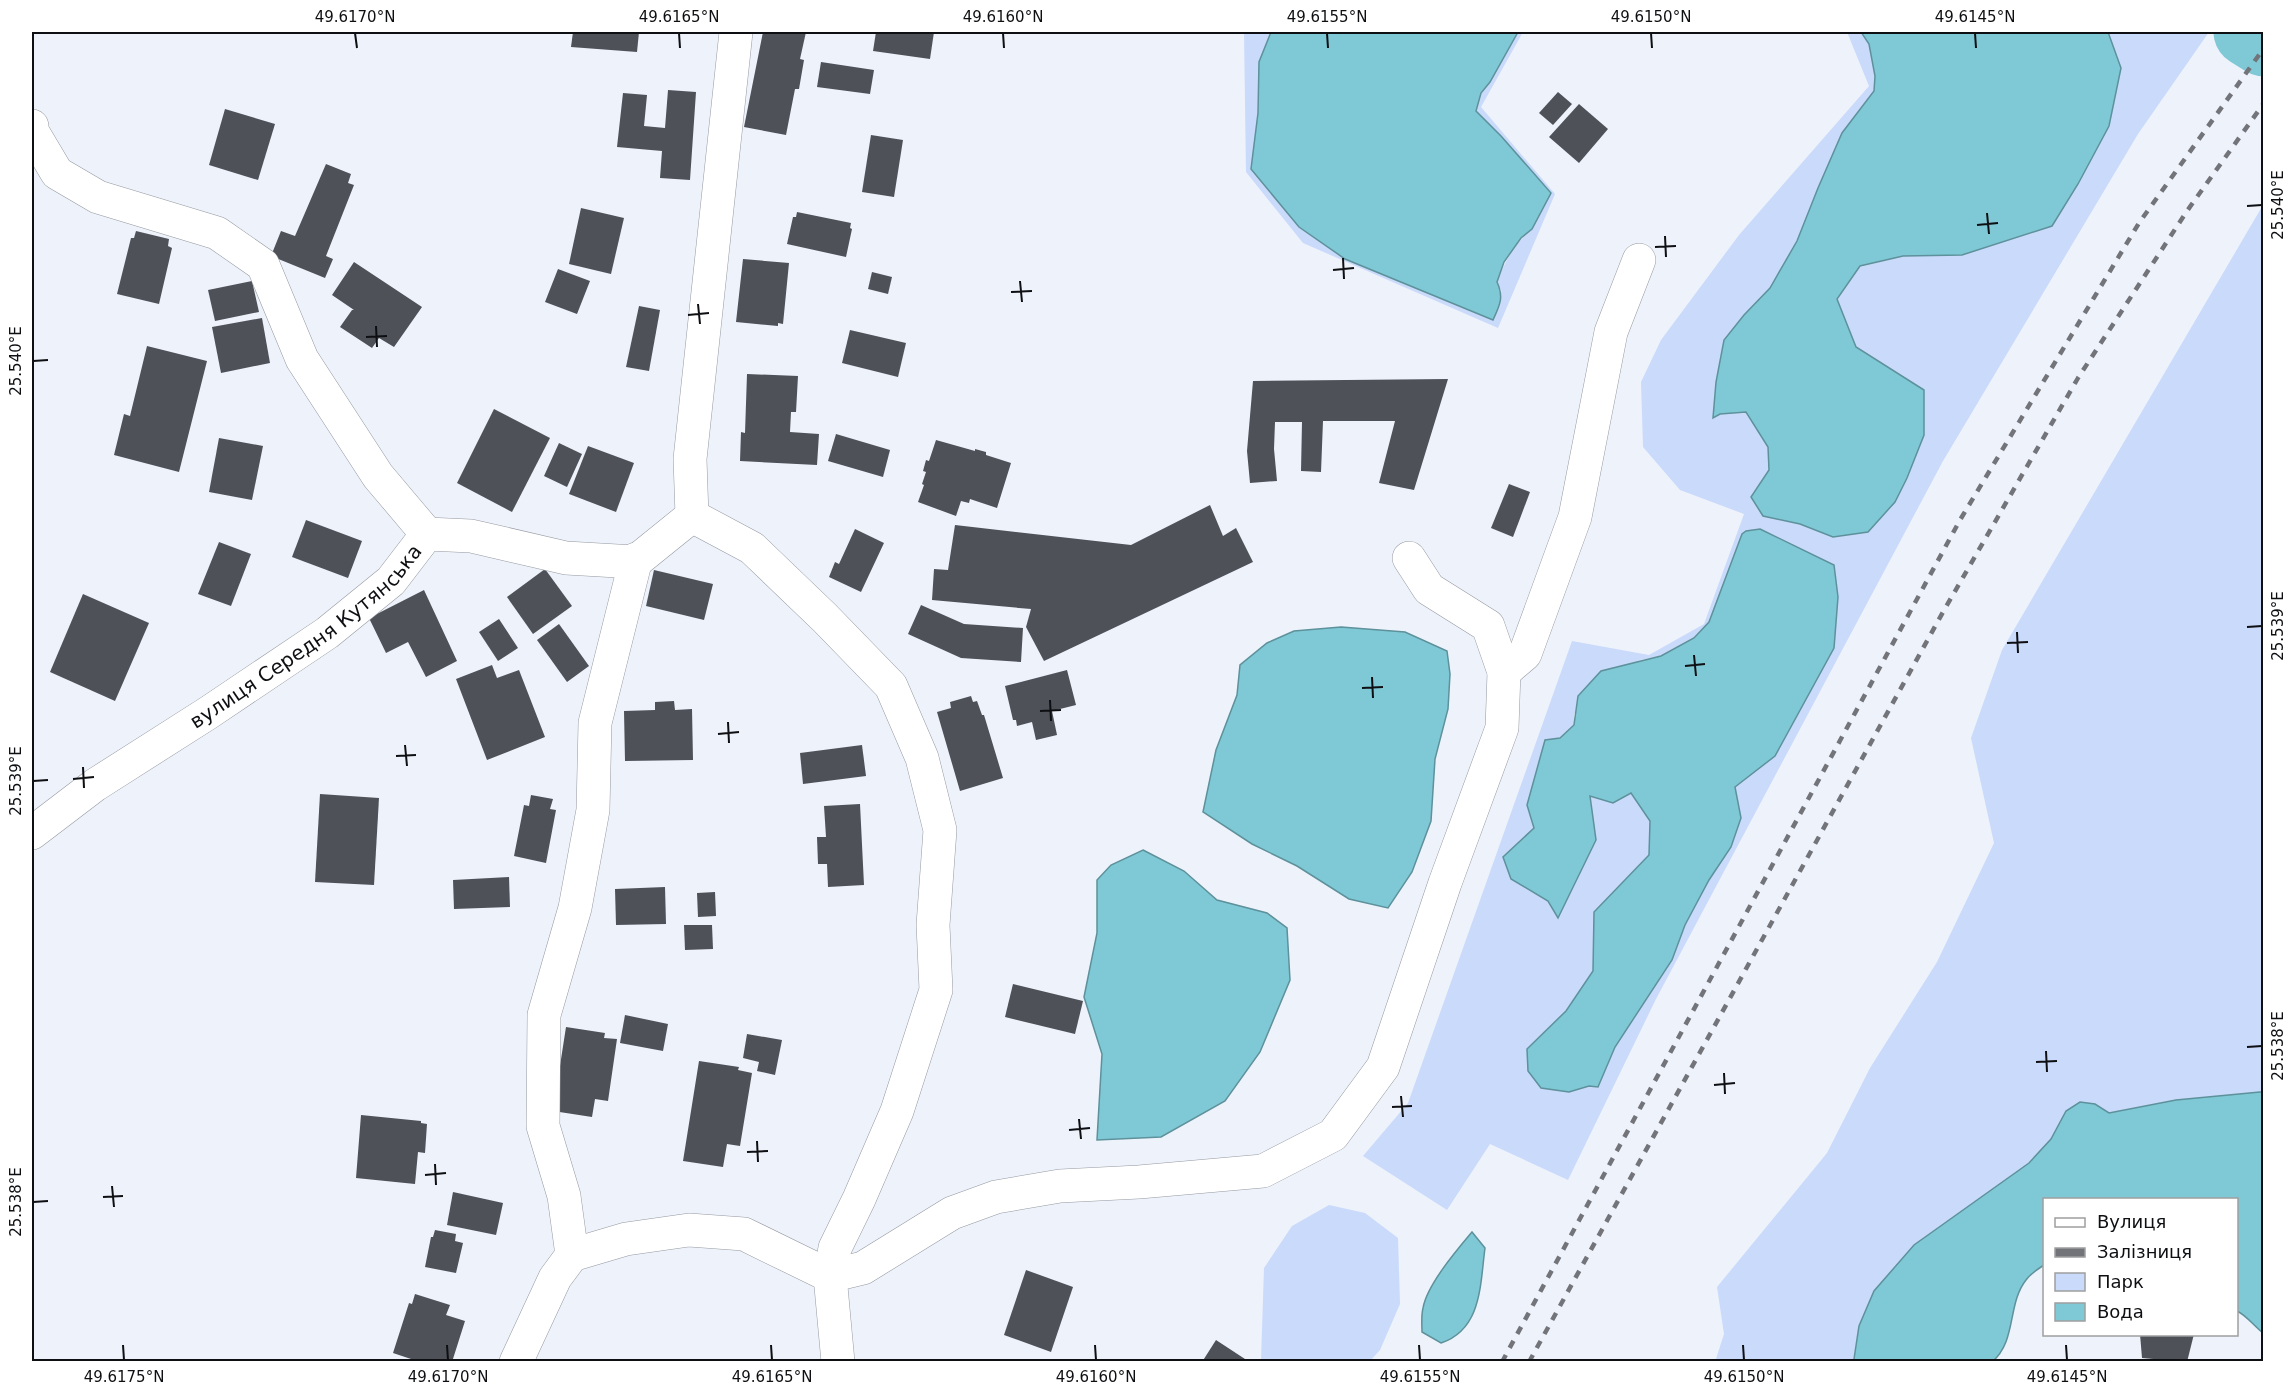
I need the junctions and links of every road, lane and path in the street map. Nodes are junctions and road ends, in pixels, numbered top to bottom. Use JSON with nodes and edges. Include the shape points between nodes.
{"nodes":[{"id":1,"x":736,"y":32,"type":"edge"},
{"id":2,"x":32,"y":126,"type":"edge"},
{"id":3,"x":1640,"y":260,"type":"dead end"},
{"id":4,"x":692,"y":516,"type":"junction"},
{"id":5,"x":427,"y":534,"type":"junction"},
{"id":6,"x":1409,"y":558,"type":"dead end"},
{"id":7,"x":635,"y":560,"type":"junction"},
{"id":8,"x":1504,"y":672,"type":"junction"},
{"id":9,"x":32,"y":833,"type":"edge"},
{"id":10,"x":572,"y":1255,"type":"junction"},
{"id":11,"x":830,"y":1276,"type":"junction"},
{"id":12,"x":516,"y":1362,"type":"edge"},
{"id":13,"x":838,"y":1362,"type":"edge"}],
"edges":[{"from":1,"to":4,"type":"street","via":[[690,459]]},
{"from":2,"to":5,"type":"street","via":[[57,173],[98,197],[217,233],[263,265],[302,359],[378,476]]},
{"from":3,"to":8,"type":"street","via":[[1611,332],[1575,517],[1525,654]]},
{"from":4,"to":7,"type":"street"},
{"from":4,"to":11,"type":"street","via":[[752,548],[891,686],[922,758],[940,830],[933,925],[936,990],[897,1111],[835,1248]]},
{"from":5,"to":7,"type":"street","name":"вулиця Середня Кутянська","via":[[471,536],[566,558]]},
{"from":5,"to":9,"type":"street","name":"вулиця Середня Кутянська","via":[[391,581],[327,633],[94,785]]},
{"from":6,"to":8,"type":"street","via":[[1429,589],[1488,626]]},
{"from":7,"to":10,"type":"street","via":[[595,723],[593,810],[575,908],[544,1015],[543,1126],[564,1196]]},
{"from":8,"to":11,"type":"street","via":[[1502,728],[1383,1066],[1334,1135],[1263,1171],[1060,1186],[996,1197],[952,1213],[863,1268]]},
{"from":10,"to":11,"type":"street","via":[[626,1239],[689,1230],[744,1234]]},
{"from":10,"to":12,"type":"street","via":[[555,1278]]},
{"from":11,"to":13,"type":"street"}]}
